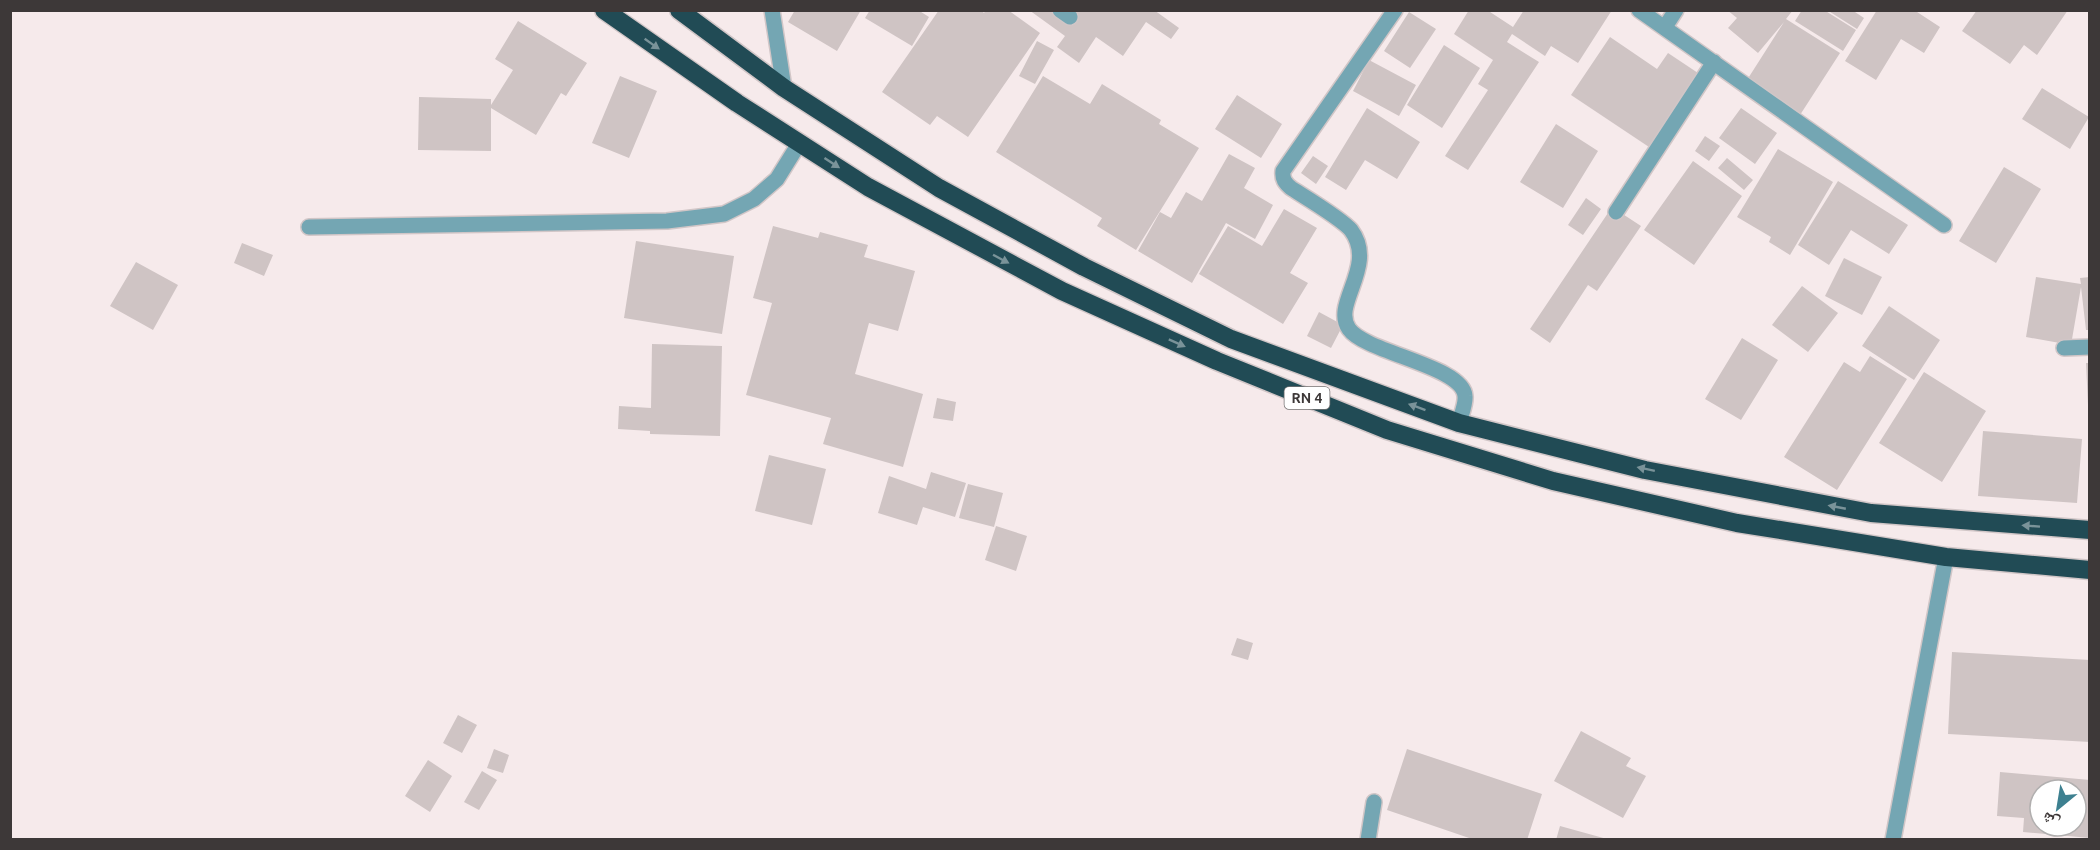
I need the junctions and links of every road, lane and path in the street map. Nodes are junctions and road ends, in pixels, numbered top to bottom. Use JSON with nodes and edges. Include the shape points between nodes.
{"nodes":[{"id":1,"x":603,"y":10,"type":"edge"},
{"id":2,"x":680,"y":10,"type":"edge"},
{"id":3,"x":772,"y":10,"type":"edge"},
{"id":4,"x":1395,"y":10,"type":"edge"},
{"id":5,"x":1639,"y":10,"type":"edge"},
{"id":6,"x":1676,"y":10,"type":"edge"},
{"id":7,"x":1665,"y":27,"type":"junction"},
{"id":8,"x":1714,"y":62,"type":"junction"},
{"id":9,"x":784,"y":88,"type":"junction"},
{"id":10,"x":800,"y":142,"type":"junction"},
{"id":11,"x":1616,"y":212,"type":"dead end"},
{"id":12,"x":1944,"y":225,"type":"dead end"},
{"id":13,"x":309,"y":227,"type":"dead end"},
{"id":14,"x":2090,"y":347,"type":"edge"},
{"id":15,"x":2064,"y":348,"type":"dead end"},
{"id":16,"x":1459,"y":423,"type":"junction"},
{"id":17,"x":2090,"y":530,"type":"edge"},
{"id":18,"x":1946,"y":557,"type":"junction"},
{"id":19,"x":2090,"y":570,"type":"edge"},
{"id":20,"x":1374,"y":802,"type":"dead end"},
{"id":21,"x":1368,"y":840,"type":"edge"},
{"id":22,"x":1893,"y":840,"type":"edge"}],
"edges":[{"from":1,"to":10,"type":"highway","number":"RN 4","one_way":true,"via":[[736,103]]},
{"from":2,"to":9,"type":"highway","number":"RN 4"},
{"from":3,"to":9,"type":"street"},
{"from":4,"to":16,"type":"street","via":[[1282,175],[1291,188],[1349,228],[1358,241],[1361,259],[1344,317],[1350,330],[1365,341],[1445,374],[1462,387],[1465,397]]},
{"from":5,"to":7,"type":"street"},
{"from":6,"to":7,"type":"street"},
{"from":7,"to":8,"type":"street"},
{"from":8,"to":11,"type":"street"},
{"from":8,"to":12,"type":"street"},
{"from":16,"to":9,"type":"highway","number":"RN 4","one_way":true,"via":[[1232,339],[1084,267],[939,188]]},
{"from":10,"to":13,"type":"street","via":[[777,179],[754,199],[724,214],[667,221]]},
{"from":10,"to":18,"type":"highway","number":"RN 4","one_way":true,"via":[[868,187],[1062,291],[1217,361],[1387,430],[1553,482],[1737,523]]},
{"from":14,"to":15,"type":"street"},
{"from":17,"to":16,"type":"highway","number":"RN 4","one_way":true,"via":[[1871,513],[1645,470]]},
{"from":18,"to":19,"type":"highway","number":"RN 4"},
{"from":18,"to":22,"type":"street"},
{"from":20,"to":21,"type":"street"}]}
